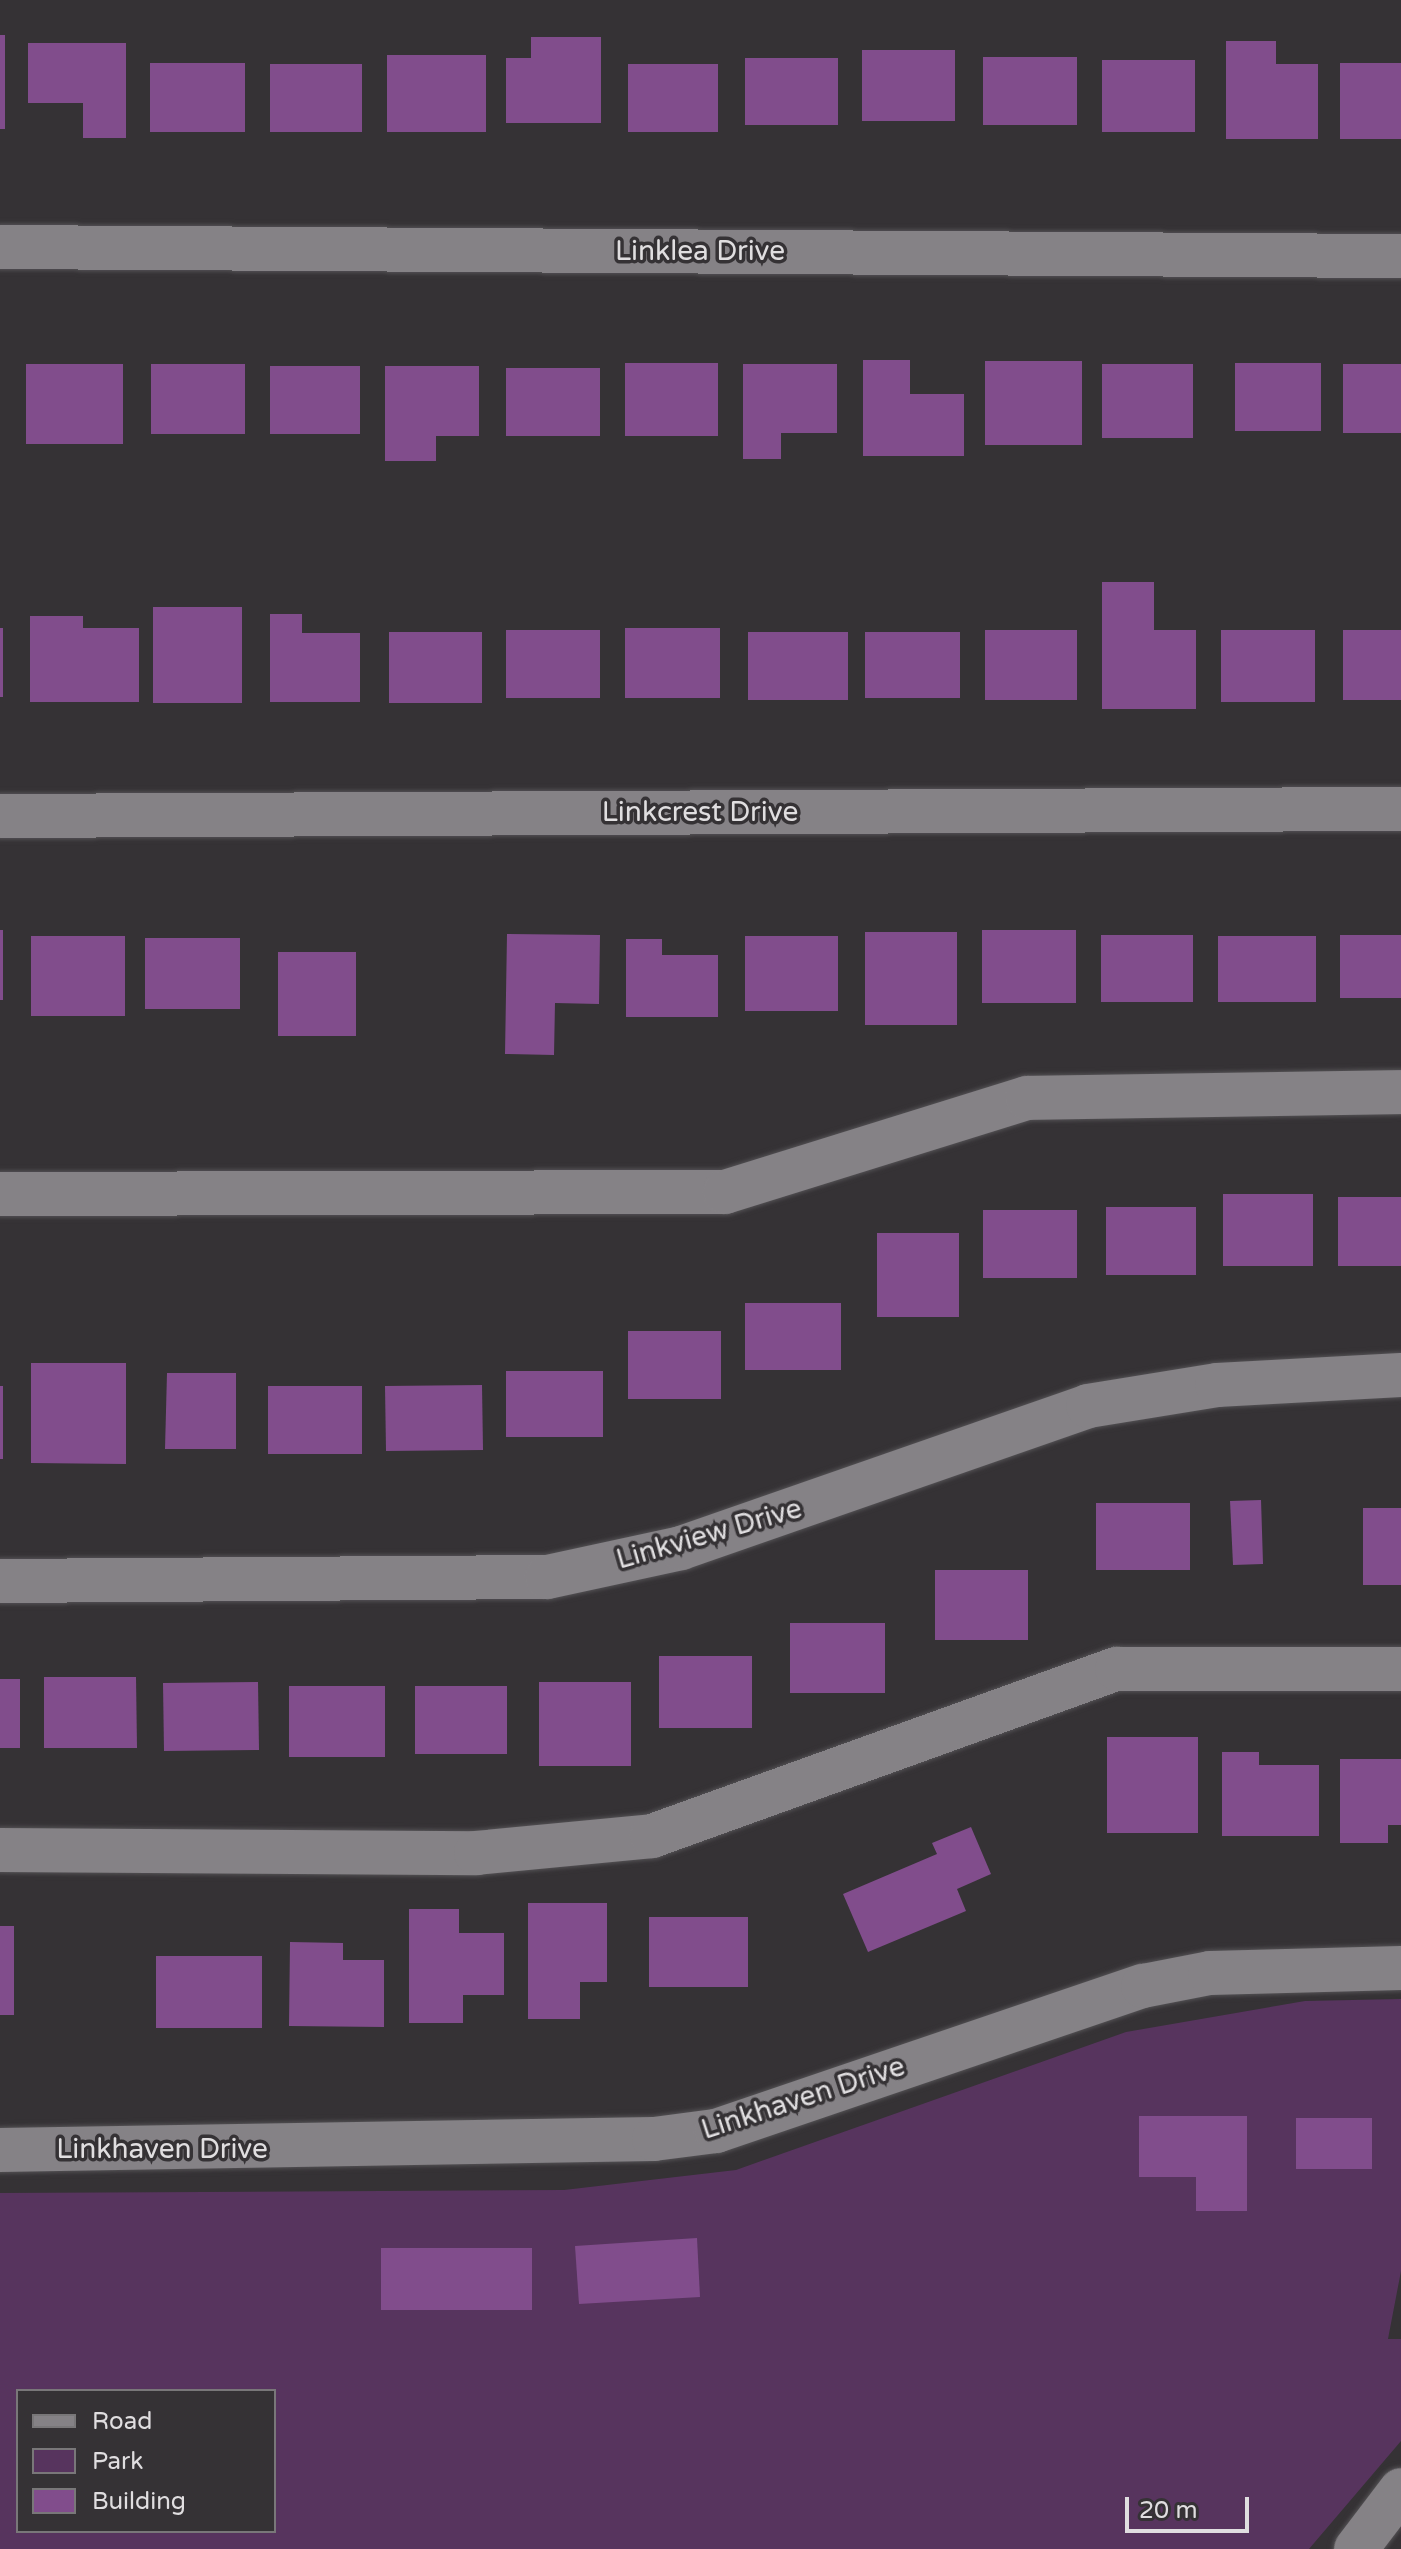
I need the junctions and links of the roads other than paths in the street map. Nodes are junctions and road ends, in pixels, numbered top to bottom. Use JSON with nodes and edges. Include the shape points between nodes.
{"nodes":[{"id":1,"x":0,"y":247,"type":"edge"},
{"id":2,"x":1401,"y":256,"type":"edge"},
{"id":3,"x":1401,"y":809,"type":"edge"},
{"id":4,"x":0,"y":816,"type":"edge"},
{"id":5,"x":1401,"y":1092,"type":"edge"},
{"id":6,"x":0,"y":1194,"type":"edge"},
{"id":7,"x":1401,"y":1375,"type":"edge"},
{"id":8,"x":0,"y":1581,"type":"edge"},
{"id":9,"x":1401,"y":1669,"type":"edge"},
{"id":10,"x":0,"y":1850,"type":"edge"},
{"id":11,"x":1401,"y":1968,"type":"edge"},
{"id":12,"x":0,"y":2150,"type":"edge"},
{"id":13,"x":1401,"y":2490,"type":"edge"},
{"id":14,"x":1356,"y":2549,"type":"edge"}],
"edges":[{"from":1,"to":2,"type":"street","name":"Linklea Drive"},
{"from":3,"to":4,"type":"street","name":"Linkcrest Drive"},
{"from":5,"to":6,"type":"street","via":[[1027,1098],[725,1192]]},
{"from":7,"to":8,"type":"street","name":"Linkview Drive","via":[[1217,1385],[1088,1406],[681,1548],[547,1577]]},
{"from":9,"to":10,"type":"street","via":[[1117,1669],[637,1838],[476,1853]]},
{"from":11,"to":12,"type":"street","name":"Linkhaven Drive","via":[[1210,1973],[1143,1986],[716,2131],[654,2139]]},
{"from":13,"to":14,"type":"street"}]}
